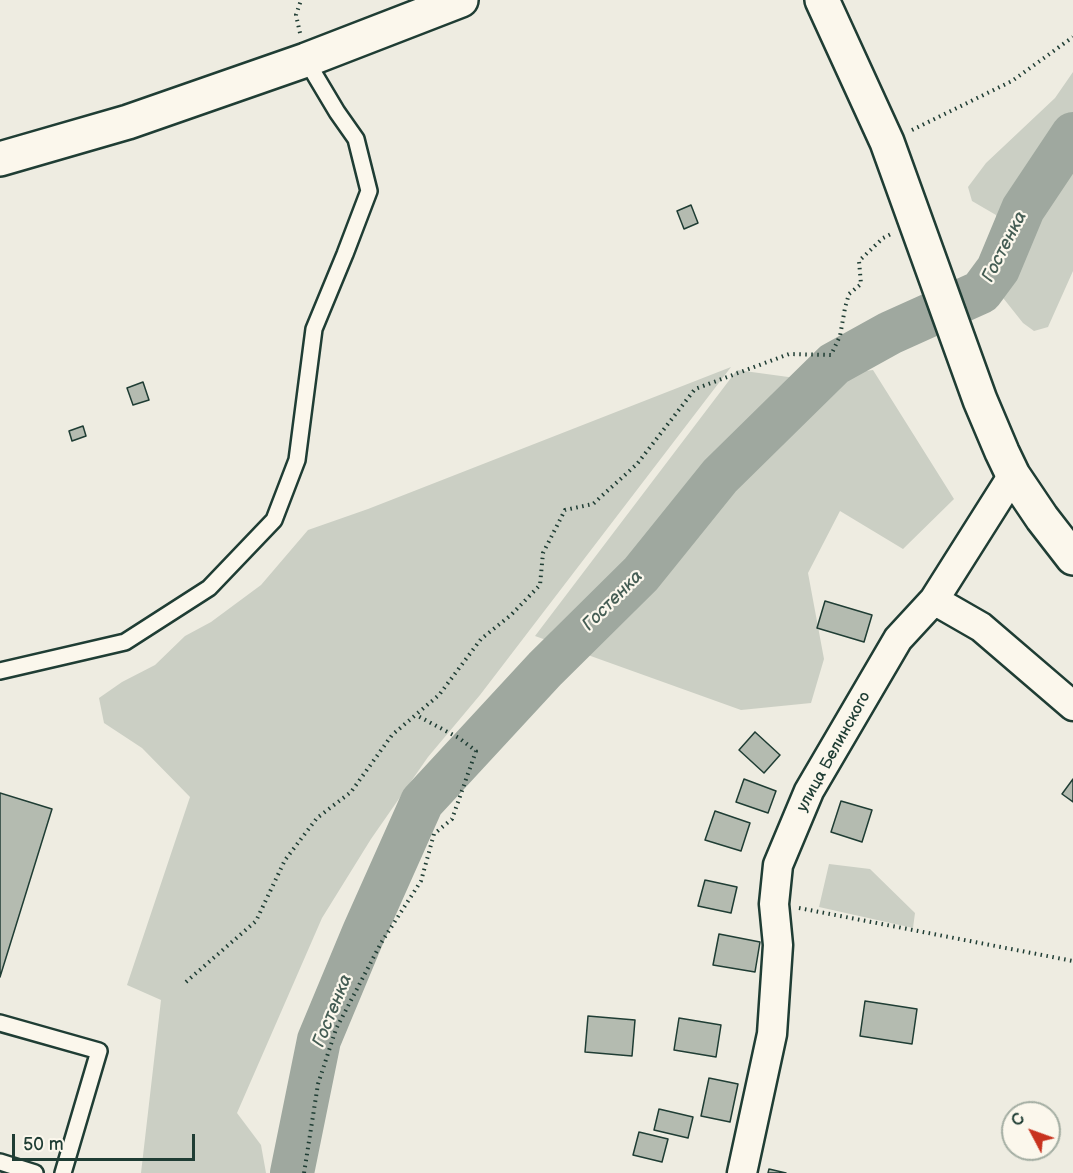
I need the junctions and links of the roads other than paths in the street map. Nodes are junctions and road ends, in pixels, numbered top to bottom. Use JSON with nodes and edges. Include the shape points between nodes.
{"nodes":[{"id":1,"x":461,"y":0,"type":"edge"},
{"id":2,"x":822,"y":0,"type":"edge"},
{"id":3,"x":306,"y":60,"type":"junction"},
{"id":4,"x":0,"y":159,"type":"edge"},
{"id":5,"x":1013,"y":475,"type":"junction"},
{"id":6,"x":1073,"y":558,"type":"edge"},
{"id":7,"x":934,"y":600,"type":"junction"},
{"id":8,"x":0,"y":671,"type":"edge"},
{"id":9,"x":1073,"y":706,"type":"edge"},
{"id":10,"x":0,"y":1023,"type":"edge"},
{"id":11,"x":0,"y":1162,"type":"edge"},
{"id":12,"x":35,"y":1173,"type":"edge"},
{"id":13,"x":63,"y":1173,"type":"edge"},
{"id":14,"x":742,"y":1173,"type":"edge"}],
"edges":[{"from":1,"to":3,"type":"main road"},
{"from":2,"to":5,"type":"main road","via":[[887,142],[908,234]]},
{"from":3,"to":4,"type":"main road","via":[[128,122]]},
{"from":3,"to":8,"type":"lane","via":[[356,139],[369,191],[315,329],[297,460],[274,520],[209,588],[125,642]]},
{"from":5,"to":6,"type":"main road"},
{"from":5,"to":7,"type":"street","name":"улица Белинского"},
{"from":7,"to":9,"type":"street","via":[[981,627]]},
{"from":7,"to":14,"type":"street","name":"улица Белинского","via":[[898,639],[809,791],[778,865],[772,1034]]},
{"from":10,"to":13,"type":"lane","via":[[99,1051]]},
{"from":11,"to":12,"type":"lane"}]}
